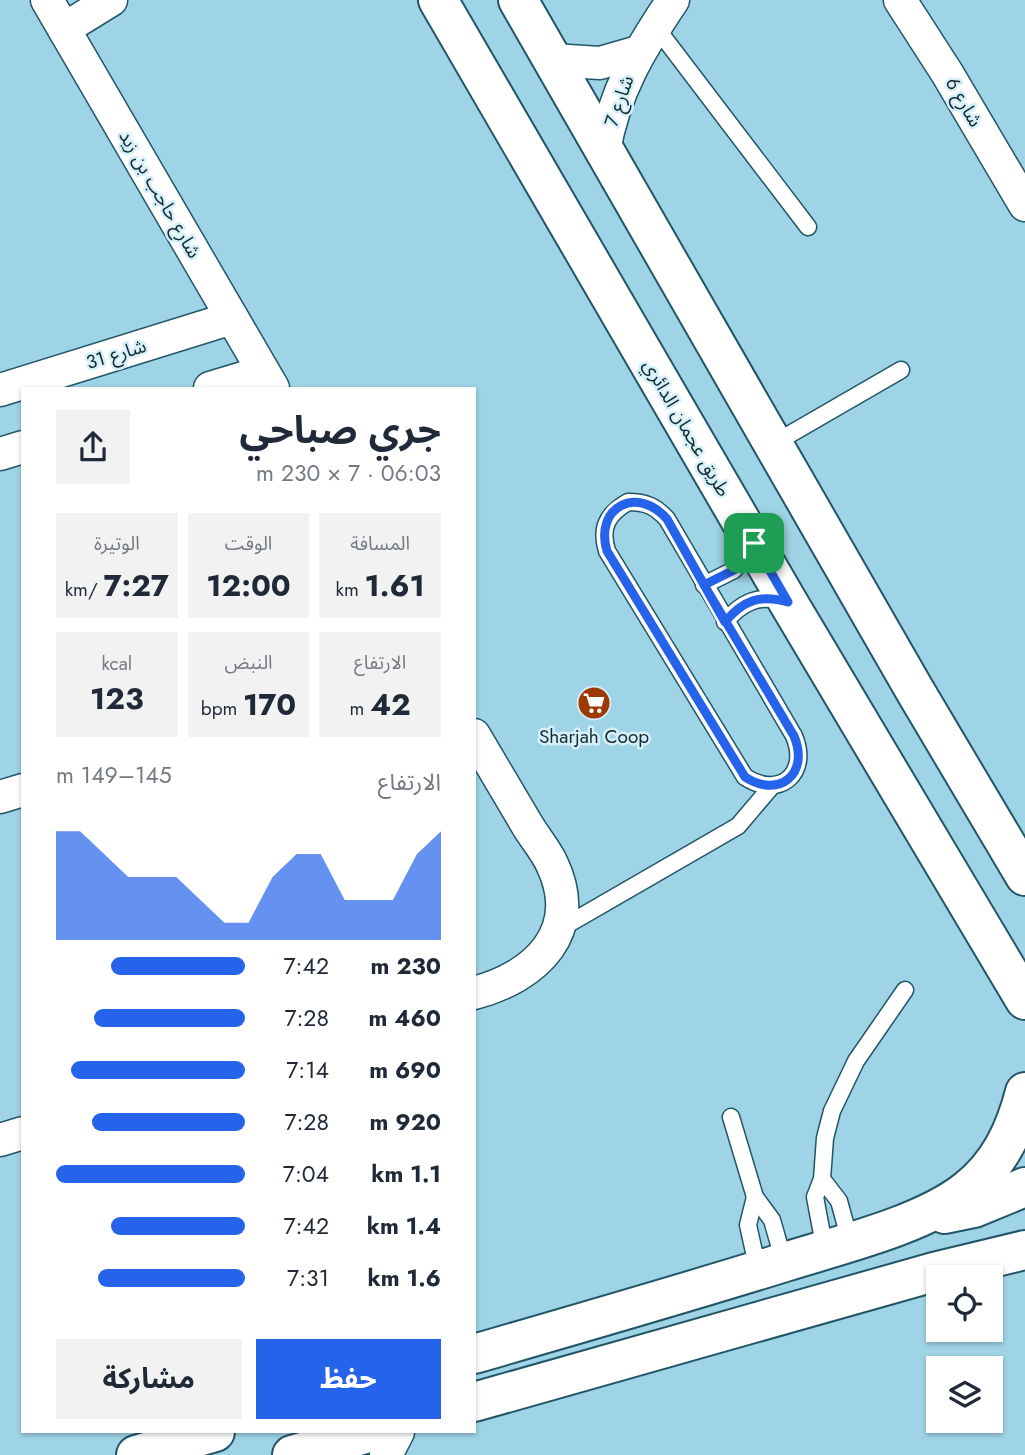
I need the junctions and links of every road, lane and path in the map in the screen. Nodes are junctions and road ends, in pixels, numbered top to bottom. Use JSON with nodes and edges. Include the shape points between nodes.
{"nodes":[{"id":1,"x":47,"y":0,"type":"edge"},
{"id":2,"x":111,"y":0,"type":"edge"},
{"id":3,"x":438,"y":0,"type":"edge"},
{"id":4,"x":518,"y":0,"type":"edge"},
{"id":5,"x":673,"y":0,"type":"edge"},
{"id":6,"x":910,"y":5,"type":"edge"},
{"id":7,"x":655,"y":26,"type":"junction"},
{"id":8,"x":64,"y":29,"type":"junction"},
{"id":9,"x":638,"y":52,"type":"junction"},
{"id":10,"x":552,"y":60,"type":"junction"},
{"id":11,"x":604,"y":151,"type":"junction"},
{"id":12,"x":1025,"y":205,"type":"edge"},
{"id":13,"x":808,"y":227,"type":"dead end"},
{"id":14,"x":232,"y":318,"type":"junction"},
{"id":15,"x":901,"y":370,"type":"dead end"},
{"id":16,"x":268,"y":380,"type":"edge"},
{"id":17,"x":217,"y":387,"type":"edge"},
{"id":18,"x":0,"y":390,"type":"edge"},
{"id":19,"x":773,"y":444,"type":"junction"},
{"id":20,"x":21,"y":448,"type":"edge"},
{"id":21,"x":0,"y":454,"type":"edge"},
{"id":22,"x":754,"y":543,"type":"junction"},
{"id":23,"x":704,"y":585,"type":"junction"},
{"id":24,"x":788,"y":602,"type":"junction"},
{"id":25,"x":725,"y":622,"type":"junction"},
{"id":26,"x":476,"y":738,"type":"edge"},
{"id":27,"x":772,"y":786,"type":"junction"},
{"id":28,"x":21,"y":791,"type":"edge"},
{"id":29,"x":0,"y":797,"type":"edge"},
{"id":30,"x":529,"y":828,"type":"junction"},
{"id":31,"x":1025,"y":876,"type":"edge"},
{"id":32,"x":558,"y":930,"type":"junction"},
{"id":33,"x":905,"y":990,"type":"dead end"},
{"id":34,"x":476,"y":991,"type":"edge"},
{"id":35,"x":476,"y":991,"type":"edge"},
{"id":36,"x":1025,"y":1000,"type":"edge"},
{"id":37,"x":1025,"y":1092,"type":"edge"},
{"id":38,"x":732,"y":1117,"type":"dead end"},
{"id":39,"x":21,"y":1134,"type":"edge"},
{"id":40,"x":0,"y":1140,"type":"edge"},
{"id":41,"x":822,"y":1179,"type":"junction"},
{"id":42,"x":1025,"y":1187,"type":"edge"},
{"id":43,"x":755,"y":1197,"type":"junction"},
{"id":44,"x":920,"y":1216,"type":"junction"},
{"id":45,"x":1025,"y":1233,"type":"edge"},
{"id":46,"x":838,"y":1245,"type":"junction"},
{"id":47,"x":1025,"y":1250,"type":"edge"},
{"id":48,"x":946,"y":1265,"type":"edge"},
{"id":49,"x":963,"y":1265,"type":"edge"},
{"id":50,"x":771,"y":1266,"type":"junction"},
{"id":51,"x":926,"y":1274,"type":"edge"},
{"id":52,"x":476,"y":1353,"type":"edge"},
{"id":53,"x":476,"y":1401,"type":"edge"},
{"id":54,"x":212,"y":1433,"type":"edge"},
{"id":55,"x":369,"y":1433,"type":"edge"},
{"id":56,"x":397,"y":1433,"type":"edge"},
{"id":57,"x":298,"y":1454,"type":"edge"},
{"id":58,"x":136,"y":1455,"type":"edge"},
{"id":59,"x":386,"y":1455,"type":"edge"}],
"edges":[{"from":1,"to":8,"type":"street","name":"شارع حاجب بن زيد"},
{"from":2,"to":8,"type":"street"},
{"from":3,"to":22,"type":"main road","name":"طريق عجمان الدائري"},
{"from":4,"to":10,"type":"main road"},
{"from":5,"to":7,"type":"street","name":"شارع 7"},
{"from":6,"to":12,"type":"street","name":"شارع 6"},
{"from":7,"to":9,"type":"street","name":"شارع 7"},
{"from":7,"to":13,"type":"lane"},
{"from":8,"to":14,"type":"street","name":"شارع حاجب بن زيد"},
{"from":9,"to":10,"type":"street","name":"شارع 7","via":[[600,63]]},
{"from":9,"to":11,"type":"street","name":"شارع 7","via":[[618,94]]},
{"from":10,"to":11,"type":"main road"},
{"from":11,"to":19,"type":"main road"},
{"from":14,"to":16,"type":"street","name":"شارع حاجب بن زيد"},
{"from":14,"to":18,"type":"street","name":"شارع 31"},
{"from":15,"to":19,"type":"lane"},
{"from":16,"to":17,"type":"street"},
{"from":19,"to":31,"type":"main road"},
{"from":20,"to":21,"type":"street"},
{"from":22,"to":23,"type":"lane","via":[[734,570]]},
{"from":22,"to":24,"type":"main road","name":"طريق عجمان الدائري"},
{"from":23,"to":25,"type":"lane"},
{"from":23,"to":27,"type":"lane","via":[[657,508],[628,502],[606,522],[603,537],[607,551],[745,777]]},
{"from":24,"to":25,"type":"lane","via":[[771,597],[753,600],[737,608]]},
{"from":24,"to":36,"type":"main road","name":"طريق عجمان الدائري"},
{"from":25,"to":27,"type":"lane","via":[[799,748],[794,773]]},
{"from":26,"to":30,"type":"street"},
{"from":27,"to":32,"type":"lane","via":[[738,826]]},
{"from":28,"to":29,"type":"street"},
{"from":30,"to":32,"type":"street","via":[[558,881],[562,908]]},
{"from":30,"to":34,"type":"street","via":[[548,899],[545,925],[529,954]]},
{"from":32,"to":35,"type":"street","via":[[536,963],[510,981]]},
{"from":33,"to":41,"type":"lane","via":[[842,1085],[825,1138]]},
{"from":37,"to":44,"type":"main road","via":[[1011,1136],[984,1174],[967,1190]]},
{"from":38,"to":43,"type":"lane"},
{"from":39,"to":40,"type":"street"},
{"from":41,"to":46,"type":"lane","via":[[839,1201]]},
{"from":41,"to":46,"type":"lane","via":[[815,1207]]},
{"from":42,"to":44,"type":"main road","via":[[974,1208]]},
{"from":43,"to":50,"type":"lane","via":[[772,1220]]},
{"from":43,"to":50,"type":"lane","via":[[748,1225]]},
{"from":44,"to":46,"type":"main road"},
{"from":45,"to":48,"type":"main road","via":[[978,1247]]},
{"from":46,"to":50,"type":"main road"},
{"from":47,"to":49,"type":"main road"},
{"from":50,"to":52,"type":"main road"},
{"from":51,"to":53,"type":"main road"},
{"from":54,"to":58,"type":"main road"},
{"from":55,"to":57,"type":"main road"},
{"from":56,"to":59,"type":"street"}]}
